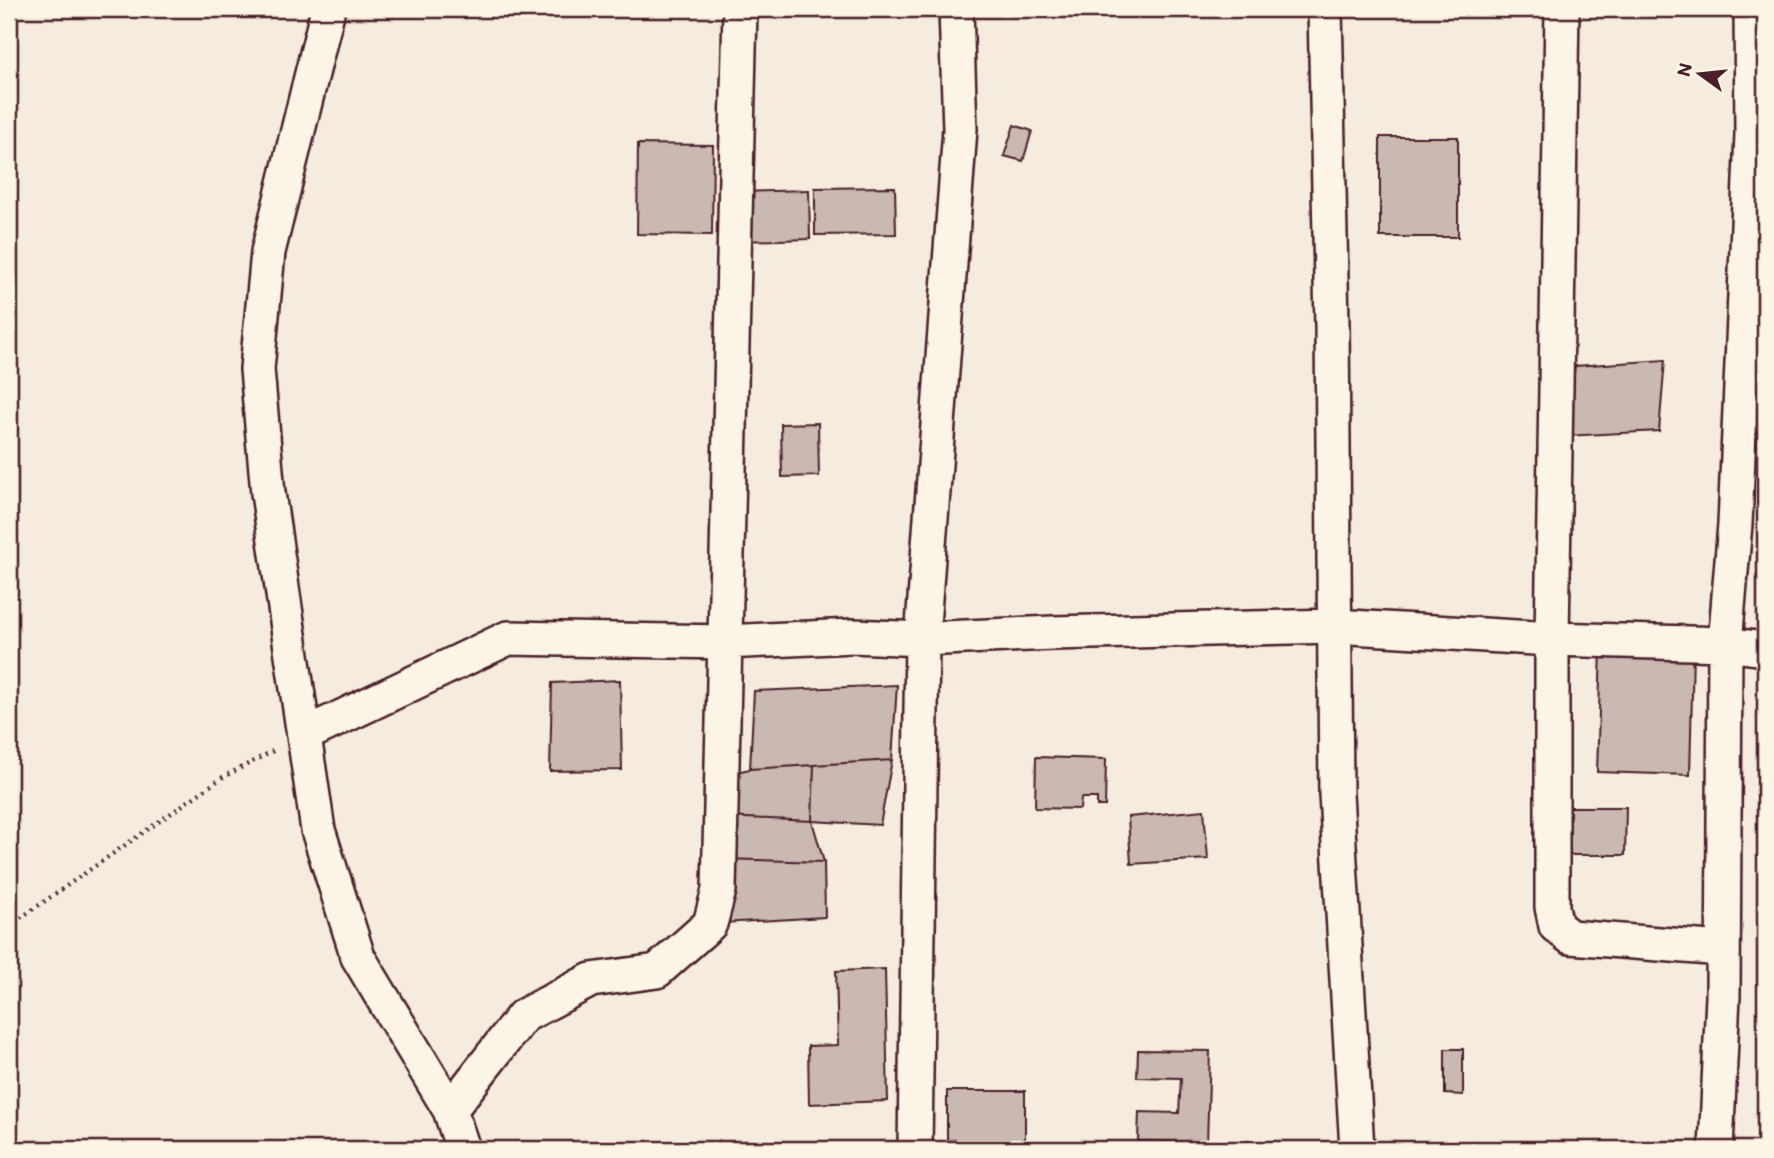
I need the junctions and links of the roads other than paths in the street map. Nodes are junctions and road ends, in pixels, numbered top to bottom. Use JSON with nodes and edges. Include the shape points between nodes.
{"nodes":[{"id":1,"x":328,"y":9,"type":"edge"},
{"id":2,"x":740,"y":9,"type":"edge"},
{"id":3,"x":956,"y":9,"type":"edge"},
{"id":4,"x":1325,"y":9,"type":"edge"},
{"id":5,"x":1562,"y":9,"type":"edge"},
{"id":6,"x":1751,"y":9,"type":"edge"},
{"id":7,"x":1759,"y":137,"type":"edge"},
{"id":8,"x":1334,"y":626,"type":"junction"},
{"id":9,"x":922,"y":639,"type":"junction"},
{"id":10,"x":1552,"y":639,"type":"junction"},
{"id":11,"x":725,"y":642,"type":"junction"},
{"id":12,"x":1725,"y":644,"type":"junction"},
{"id":13,"x":1765,"y":649,"type":"edge"},
{"id":14,"x":304,"y":735,"type":"junction"},
{"id":15,"x":1723,"y":949,"type":"junction"},
{"id":16,"x":450,"y":1110,"type":"junction"},
{"id":17,"x":463,"y":1149,"type":"edge"},
{"id":18,"x":915,"y":1149,"type":"edge"},
{"id":19,"x":1357,"y":1149,"type":"edge"},
{"id":20,"x":1716,"y":1149,"type":"edge"}],
"edges":[{"from":1,"to":14,"type":"street","via":[[268,252],[257,369],[268,493]]},
{"from":2,"to":11,"type":"street"},
{"from":3,"to":9,"type":"street","via":[[960,129]]},
{"from":4,"to":8,"type":"street"},
{"from":5,"to":10,"type":"street"},
{"from":6,"to":7,"type":"street"},
{"from":7,"to":12,"type":"street"},
{"from":8,"to":9,"type":"street"},
{"from":8,"to":10,"type":"street"},
{"from":8,"to":19,"type":"street","via":[[1336,794]]},
{"from":9,"to":11,"type":"street","via":[[853,636]]},
{"from":9,"to":18,"type":"street"},
{"from":10,"to":12,"type":"street"},
{"from":10,"to":15,"type":"street","via":[[1552,907],[1556,926],[1570,937]]},
{"from":11,"to":14,"type":"street","via":[[508,638]]},
{"from":11,"to":16,"type":"street","via":[[719,890],[710,924],[657,971],[591,980],[523,1016]]},
{"from":12,"to":13,"type":"street"},
{"from":12,"to":15,"type":"street"},
{"from":14,"to":16,"type":"street","via":[[318,830],[358,957]]},
{"from":15,"to":20,"type":"street"},
{"from":16,"to":17,"type":"street"}]}
